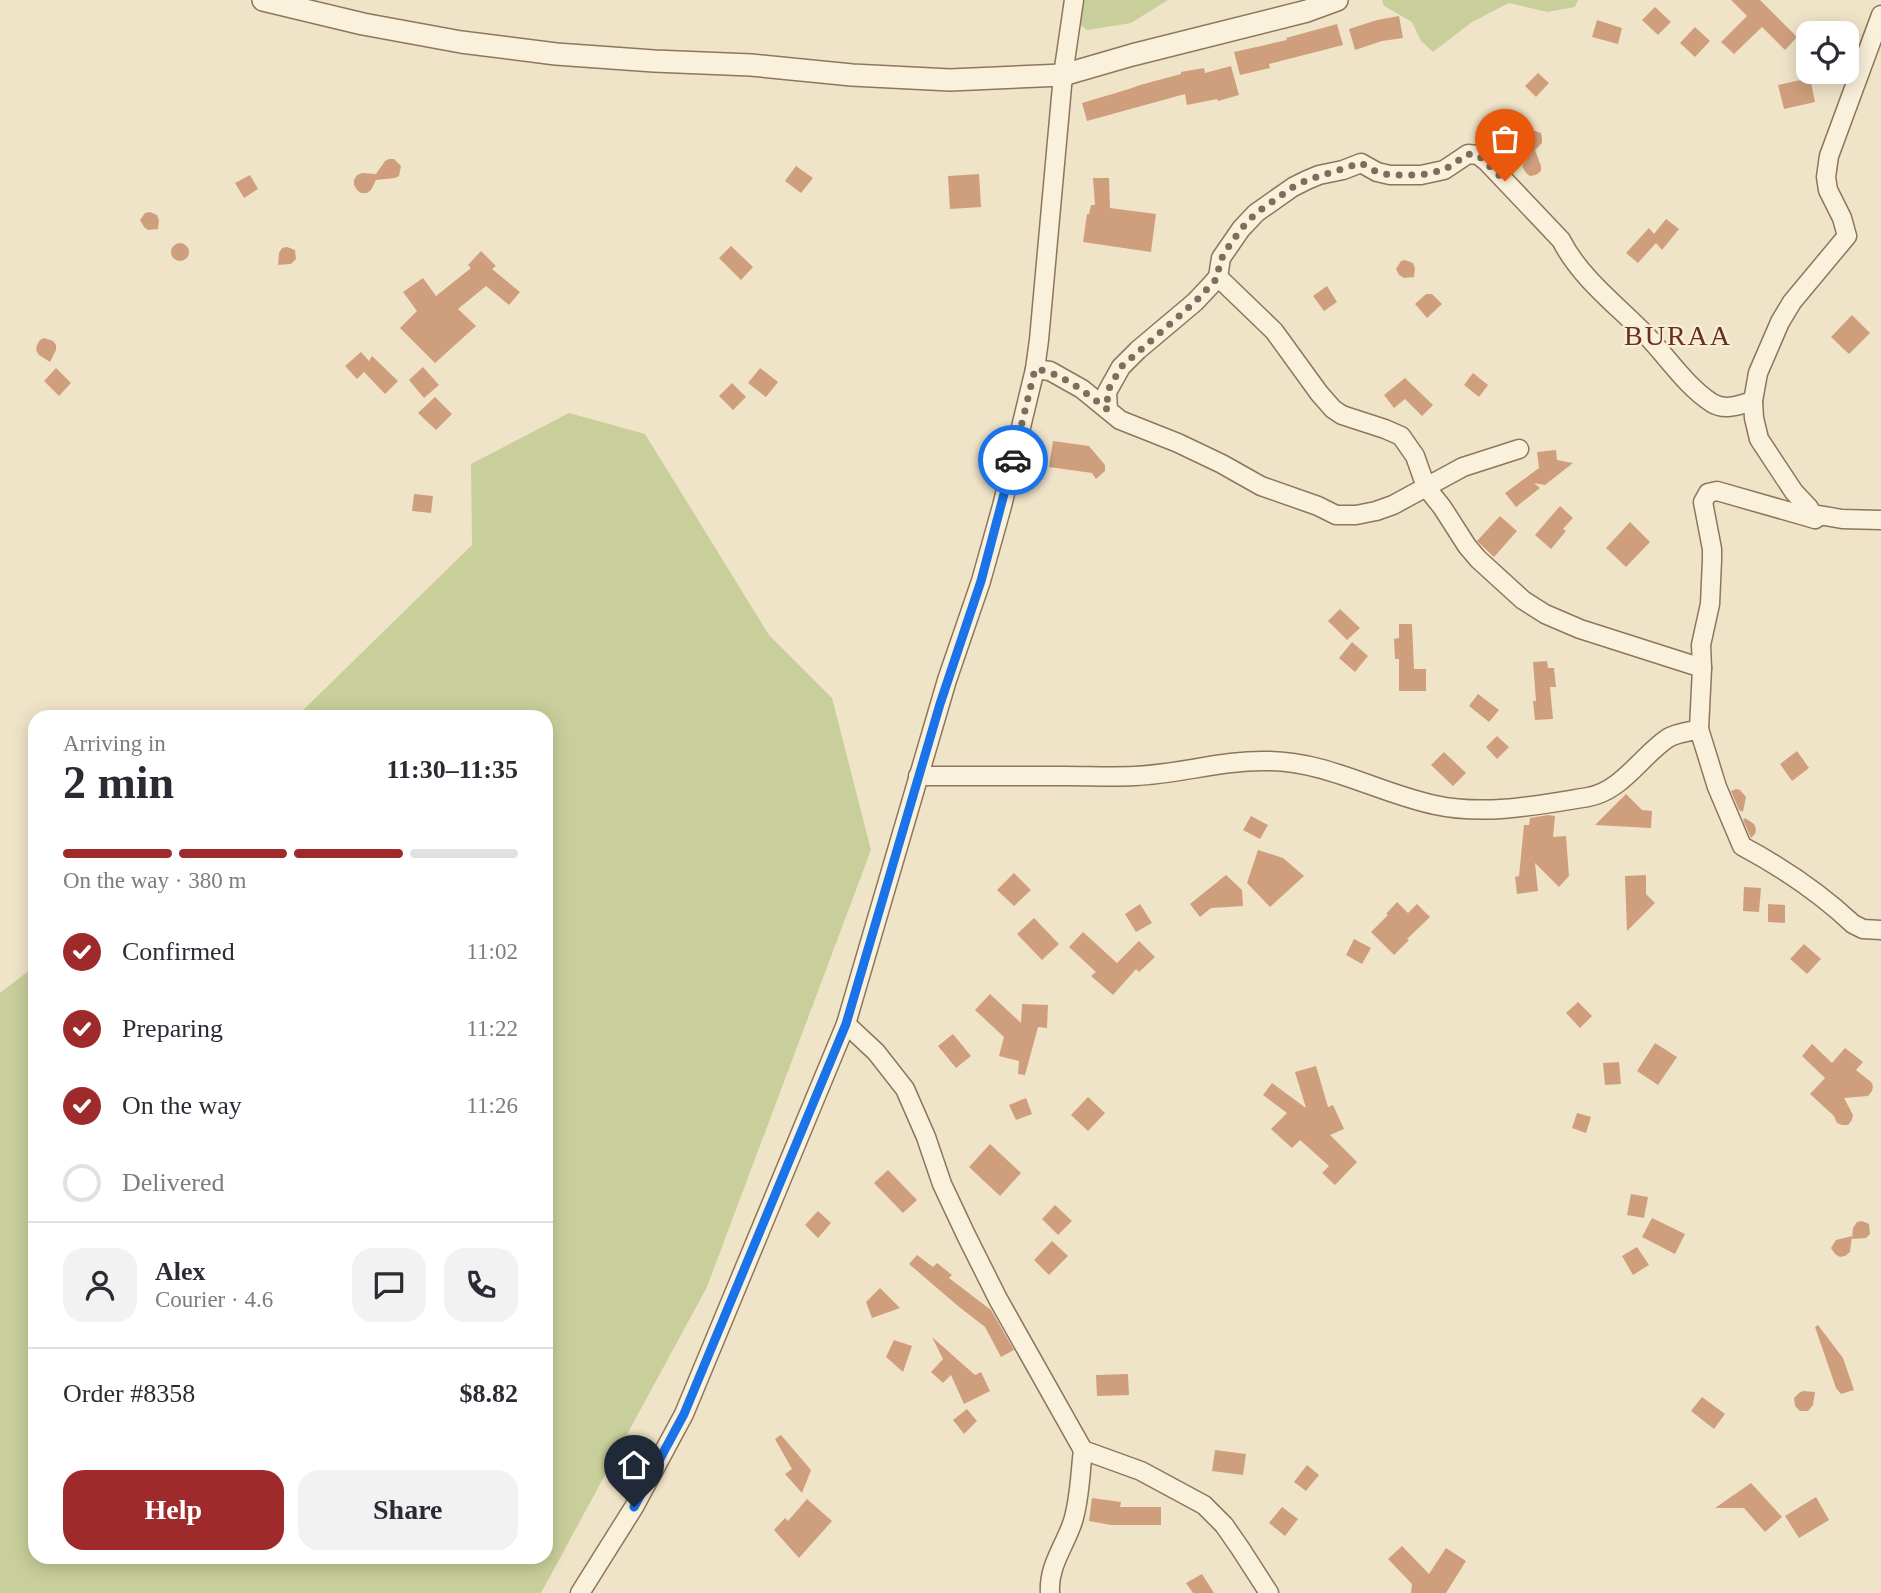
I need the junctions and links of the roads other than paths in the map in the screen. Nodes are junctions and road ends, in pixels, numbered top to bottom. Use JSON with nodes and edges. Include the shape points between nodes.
{"nodes":[{"id":1,"x":263,"y":0,"type":"edge"},
{"id":2,"x":1074,"y":0,"type":"edge"},
{"id":3,"x":1337,"y":0,"type":"edge"},
{"id":4,"x":1881,"y":15,"type":"edge"},
{"id":5,"x":1063,"y":75,"type":"junction"},
{"id":6,"x":1218,"y":277,"type":"junction"},
{"id":7,"x":1035,"y":369,"type":"junction"},
{"id":8,"x":1754,"y":401,"type":"junction"},
{"id":9,"x":1108,"y":410,"type":"junction"},
{"id":10,"x":1519,"y":449,"type":"dead end"},
{"id":11,"x":1426,"y":486,"type":"junction"},
{"id":12,"x":1815,"y":519,"type":"junction"},
{"id":13,"x":1881,"y":520,"type":"edge"},
{"id":14,"x":1702,"y":668,"type":"junction"},
{"id":15,"x":1699,"y":729,"type":"junction"},
{"id":16,"x":918,"y":776,"type":"junction"},
{"id":17,"x":1881,"y":930,"type":"edge"},
{"id":18,"x":846,"y":1024,"type":"junction"},
{"id":19,"x":1083,"y":1450,"type":"junction"},
{"id":20,"x":580,"y":1593,"type":"edge"},
{"id":21,"x":1050,"y":1593,"type":"edge"},
{"id":22,"x":1269,"y":1593,"type":"edge"}],
"edges":[{"from":1,"to":5,"type":"street","via":[[461,42],[556,54],[950,80]]},
{"from":2,"to":5,"type":"street"},
{"from":3,"to":5,"type":"street"},
{"from":4,"to":8,"type":"street","via":[[1829,156],[1826,177],[1847,236],[1780,322],[1758,373]]},
{"from":5,"to":7,"type":"street"},
{"from":6,"to":8,"type":"street","via":[[1221,258],[1241,229],[1265,206],[1307,180],[1361,163],[1390,175],[1421,175],[1444,170],[1468,154],[1478,155],[1691,385],[1713,404],[1728,408]]},
{"from":6,"to":9,"type":"street","via":[[1121,367],[1107,392]]},
{"from":6,"to":11,"type":"street","via":[[1274,331],[1334,409],[1401,436],[1415,456]]},
{"from":7,"to":9,"type":"street","via":[[1049,371],[1082,389]]},
{"from":7,"to":16,"type":"street","via":[[981,581]]},
{"from":8,"to":12,"type":"street","via":[[1759,439]]},
{"from":9,"to":11,"type":"street","via":[[1120,420],[1178,443],[1261,486],[1336,515],[1376,511]]},
{"from":10,"to":11,"type":"street","via":[[1463,467]]},
{"from":11,"to":14,"type":"street","via":[[1478,559],[1545,614]]},
{"from":12,"to":13,"type":"street","via":[[1819,515]]},
{"from":12,"to":14,"type":"street","via":[[1717,491],[1708,493],[1703,502],[1712,549]]},
{"from":14,"to":15,"type":"street"},
{"from":15,"to":16,"type":"street","via":[[1670,736],[1604,793],[1504,809],[1437,806],[1311,765],[1268,761],[1135,776]]},
{"from":15,"to":17,"type":"street","via":[[1742,846],[1801,881],[1853,924]]},
{"from":16,"to":18,"type":"street"},
{"from":18,"to":19,"type":"street","via":[[905,1089],[966,1235]]},
{"from":18,"to":20,"type":"street","via":[[684,1414]]},
{"from":19,"to":21,"type":"street","via":[[1078,1500],[1049,1580]]},
{"from":19,"to":22,"type":"street","via":[[1142,1471],[1204,1505],[1224,1525]]}]}
